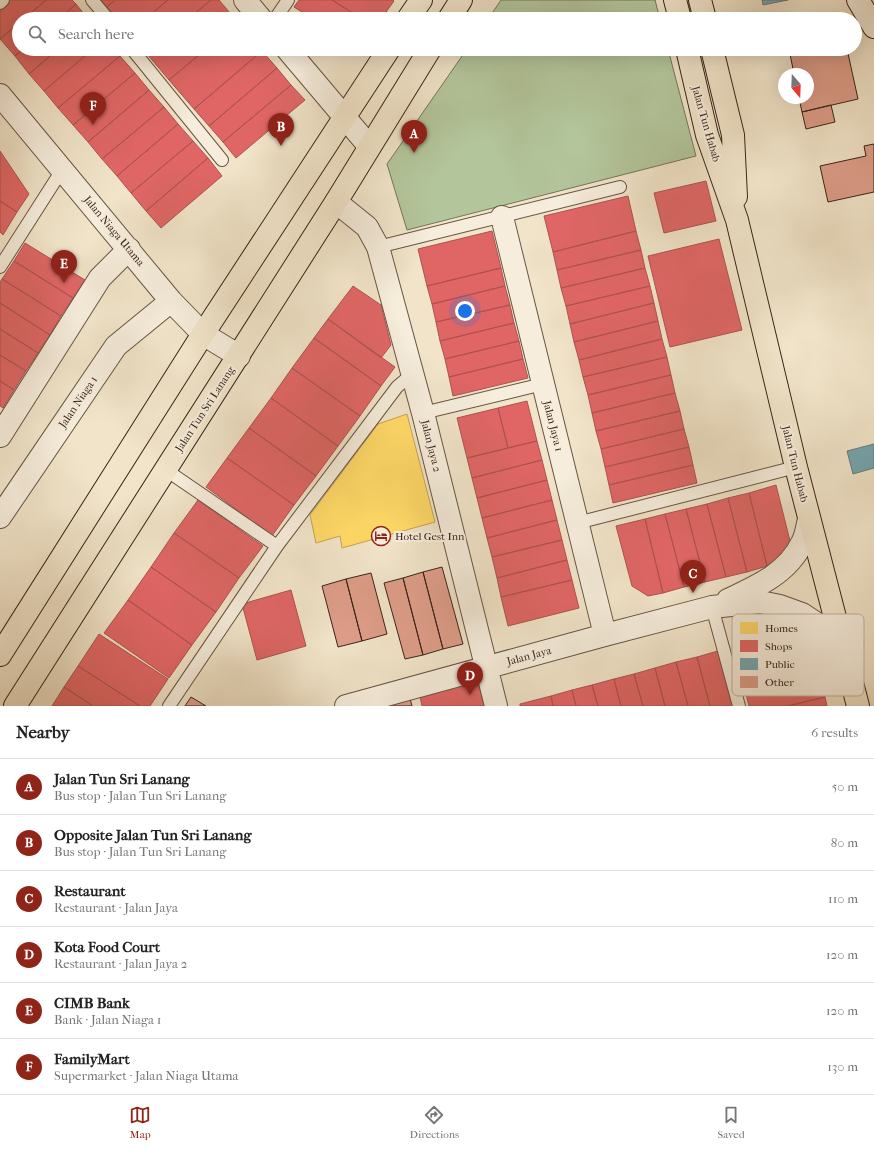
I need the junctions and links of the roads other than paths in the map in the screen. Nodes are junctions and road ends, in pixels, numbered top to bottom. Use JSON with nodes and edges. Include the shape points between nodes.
{"nodes":[{"id":1,"x":3,"y":0,"type":"edge"},
{"id":2,"x":92,"y":0,"type":"edge"},
{"id":3,"x":245,"y":0,"type":"edge"},
{"id":4,"x":288,"y":0,"type":"edge"},
{"id":5,"x":421,"y":0,"type":"edge"},
{"id":6,"x":461,"y":0,"type":"edge"},
{"id":7,"x":676,"y":0,"type":"edge"},
{"id":8,"x":700,"y":0,"type":"edge"},
{"id":9,"x":858,"y":0,"type":"edge"},
{"id":10,"x":0,"y":3,"type":"edge"},
{"id":11,"x":102,"y":12,"type":"edge"},
{"id":12,"x":255,"y":12,"type":"edge"},
{"id":13,"x":280,"y":12,"type":"edge"},
{"id":14,"x":413,"y":12,"type":"edge"},
{"id":15,"x":453,"y":12,"type":"edge"},
{"id":16,"x":679,"y":12,"type":"edge"},
{"id":17,"x":703,"y":12,"type":"edge"},
{"id":18,"x":874,"y":27,"type":"edge"},
{"id":19,"x":138,"y":56,"type":"edge"},
{"id":20,"x":293,"y":56,"type":"edge"},
{"id":21,"x":384,"y":56,"type":"edge"},
{"id":22,"x":426,"y":56,"type":"edge"},
{"id":23,"x":689,"y":56,"type":"edge"},
{"id":24,"x":714,"y":56,"type":"edge"},
{"id":25,"x":0,"y":95,"type":"edge"},
{"id":26,"x":345,"y":117,"type":"junction"},
{"id":27,"x":369,"y":146,"type":"junction"},
{"id":28,"x":222,"y":160,"type":"dead end"},
{"id":29,"x":62,"y":170,"type":"junction"},
{"id":30,"x":620,"y":187,"type":"dead end"},
{"id":31,"x":336,"y":202,"type":"junction"},
{"id":32,"x":502,"y":216,"type":"junction"},
{"id":33,"x":737,"y":220,"type":"junction"},
{"id":34,"x":378,"y":247,"type":"junction"},
{"id":35,"x":129,"y":249,"type":"junction"},
{"id":36,"x":0,"y":267,"type":"edge"},
{"id":37,"x":171,"y":300,"type":"junction"},
{"id":38,"x":203,"y":334,"type":"junction"},
{"id":39,"x":239,"y":356,"type":"junction"},
{"id":40,"x":412,"y":374,"type":"junction"},
{"id":41,"x":543,"y":384,"type":"junction"},
{"id":42,"x":423,"y":413,"type":"junction"},
{"id":43,"x":0,"y":436,"type":"edge"},
{"id":44,"x":796,"y":467,"type":"junction"},
{"id":45,"x":166,"y":470,"type":"junction"},
{"id":46,"x":0,"y":518,"type":"edge"},
{"id":47,"x":809,"y":519,"type":"junction"},
{"id":48,"x":577,"y":523,"type":"junction"},
{"id":49,"x":277,"y":546,"type":"junction"},
{"id":50,"x":712,"y":607,"type":"junction"},
{"id":51,"x":802,"y":614,"type":"edge"},
{"id":52,"x":834,"y":614,"type":"edge"},
{"id":53,"x":605,"y":634,"type":"junction"},
{"id":54,"x":0,"y":654,"type":"edge"},
{"id":55,"x":486,"y":668,"type":"junction"},
{"id":56,"x":732,"y":680,"type":"edge"},
{"id":57,"x":736,"y":696,"type":"edge"},
{"id":58,"x":855,"y":696,"type":"edge"},
{"id":59,"x":15,"y":706,"type":"edge"},
{"id":60,"x":169,"y":706,"type":"edge"},
{"id":61,"x":346,"y":706,"type":"edge"},
{"id":62,"x":496,"y":706,"type":"edge"},
{"id":63,"x":739,"y":706,"type":"edge"},
{"id":64,"x":858,"y":706,"type":"edge"}],
"edges":[{"from":1,"to":10,"type":"lane"},
{"from":2,"to":11,"type":"lane"},
{"from":3,"to":12,"type":"street"},
{"from":4,"to":13,"type":"lane"},
{"from":5,"to":14,"type":"main road"},
{"from":6,"to":15,"type":"main road"},
{"from":7,"to":16,"type":"main road"},
{"from":8,"to":17,"type":"main road"},
{"from":9,"to":18,"type":"street"},
{"from":19,"to":28,"type":"lane"},
{"from":20,"to":26,"type":"street"},
{"from":21,"to":26,"type":"main road"},
{"from":22,"to":27,"type":"main road","name":"Jalan Tun Sri Lanang"},
{"from":23,"to":33,"type":"main road","name":"Jalan Tun Habab","via":[[707,135]]},
{"from":24,"to":33,"type":"main road","name":"Jalan Tun Habab","via":[[733,135]]},
{"from":25,"to":29,"type":"street","name":"Jalan Niaga Utama"},
{"from":26,"to":27,"type":"street"},
{"from":26,"to":38,"type":"main road"},
{"from":27,"to":31,"type":"main road","name":"Jalan Tun Sri Lanang"},
{"from":29,"to":35,"type":"street","name":"Jalan Niaga Utama"},
{"from":29,"to":36,"type":"lane"},
{"from":30,"to":32,"type":"lane"},
{"from":31,"to":34,"type":"street","name":"Jalan Jaya 2","via":[[367,227]]},
{"from":31,"to":39,"type":"main road","name":"Jalan Tun Sri Lanang"},
{"from":32,"to":34,"type":"lane"},
{"from":32,"to":41,"type":"street","name":"Jalan Jaya 1"},
{"from":33,"to":44,"type":"main road","name":"Jalan Tun Habab"},
{"from":34,"to":40,"type":"street","name":"Jalan Jaya 2"},
{"from":35,"to":37,"type":"street","name":"Jalan Niaga Utama"},
{"from":35,"to":43,"type":"street","via":[[100,278]]},
{"from":37,"to":38,"type":"street","name":"Jalan Niaga Utama"},
{"from":37,"to":46,"type":"street","name":"Jalan Niaga 1","via":[[116,346]]},
{"from":38,"to":39,"type":"street","name":"Jalan Niaga Utama"},
{"from":38,"to":54,"type":"main road"},
{"from":39,"to":45,"type":"main road","name":"Jalan Tun Sri Lanang"},
{"from":40,"to":42,"type":"street","name":"Jalan Jaya 2"},
{"from":40,"to":49,"type":"lane","via":[[397,388]]},
{"from":41,"to":42,"type":"lane"},
{"from":41,"to":48,"type":"street","name":"Jalan Jaya 1"},
{"from":42,"to":55,"type":"street","name":"Jalan Jaya 2"},
{"from":44,"to":47,"type":"main road","name":"Jalan Tun Habab"},
{"from":44,"to":48,"type":"lane"},
{"from":45,"to":49,"type":"lane"},
{"from":45,"to":59,"type":"main road","name":"Jalan Tun Sri Lanang"},
{"from":47,"to":50,"type":"street","name":"Jalan Jaya","via":[[802,543],[773,577]]},
{"from":47,"to":52,"type":"main road","name":"Jalan Tun Habab"},
{"from":48,"to":53,"type":"street","name":"Jalan Jaya 1"},
{"from":49,"to":60,"type":"lane"},
{"from":50,"to":51,"type":"street","name":"Jalan Jaya","via":[[760,602]]},
{"from":50,"to":53,"type":"street","name":"Jalan Jaya"},
{"from":50,"to":56,"type":"lane"},
{"from":53,"to":55,"type":"street","name":"Jalan Jaya"},
{"from":55,"to":61,"type":"street","name":"Jalan Jaya"},
{"from":55,"to":62,"type":"street","name":"Jalan Jaya 2"},
{"from":57,"to":63,"type":"lane"},
{"from":58,"to":64,"type":"main road","name":"Jalan Tun Habab"}]}
